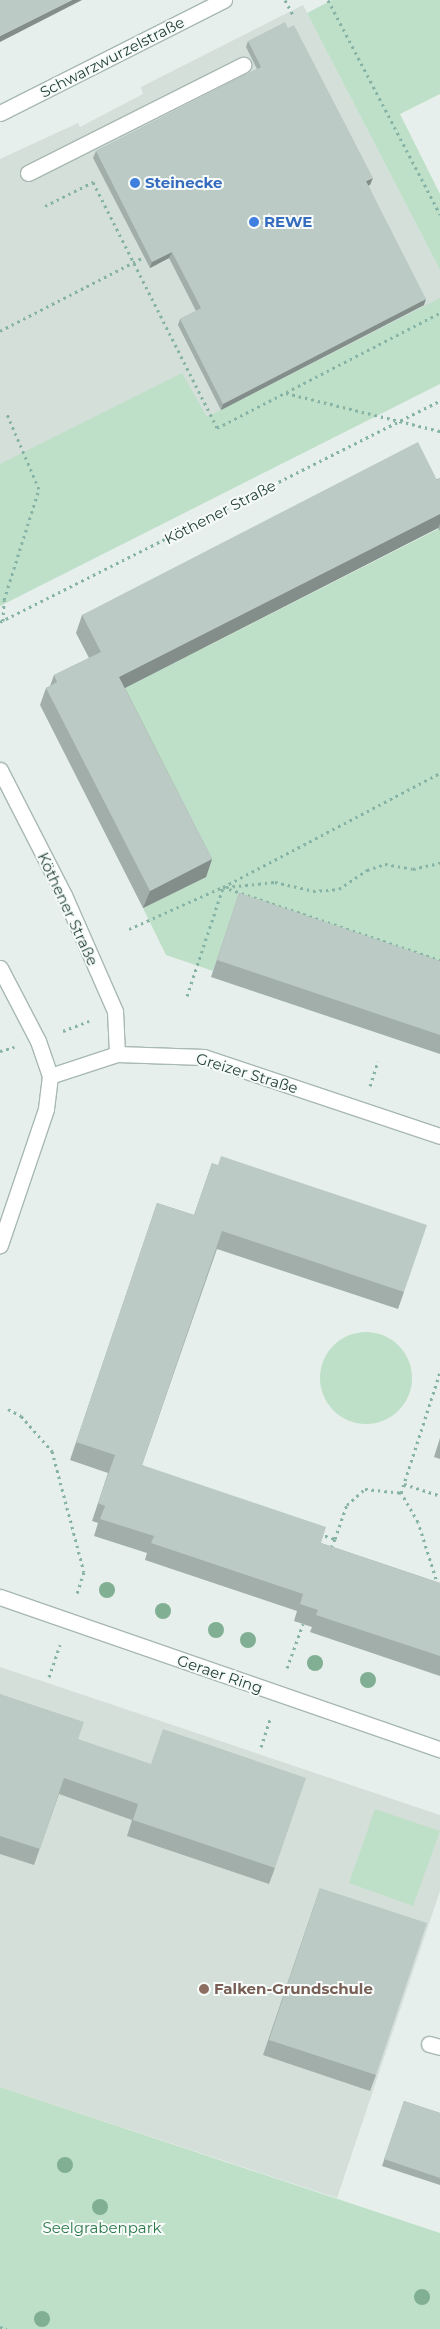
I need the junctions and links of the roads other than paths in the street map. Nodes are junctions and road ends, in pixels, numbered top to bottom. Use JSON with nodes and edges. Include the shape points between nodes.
{"nodes":[{"id":1,"x":224,"y":0,"type":"edge"},
{"id":2,"x":243,"y":65,"type":"dead end"},
{"id":3,"x":0,"y":113,"type":"edge"},
{"id":4,"x":28,"y":173,"type":"dead end"},
{"id":5,"x":0,"y":770,"type":"edge"},
{"id":6,"x":0,"y":968,"type":"edge"},
{"id":7,"x":116,"y":1054,"type":"junction"},
{"id":8,"x":50,"y":1076,"type":"junction"},
{"id":9,"x":440,"y":1136,"type":"edge"},
{"id":10,"x":0,"y":1245,"type":"edge"},
{"id":11,"x":0,"y":1597,"type":"edge"},
{"id":12,"x":440,"y":1749,"type":"edge"}],
"edges":[{"from":1,"to":3,"type":"street","name":"Schwarzwurzelstraße"},
{"from":2,"to":4,"type":"street"},
{"from":5,"to":7,"type":"street","name":"Köthener Straße","via":[[64,895],[115,1011]]},
{"from":6,"to":8,"type":"street","via":[[38,1041]]},
{"from":7,"to":8,"type":"street","name":"Greizer Straße"},
{"from":7,"to":9,"type":"street","name":"Greizer Straße","via":[[204,1057]]},
{"from":8,"to":10,"type":"street","via":[[46,1109]]},
{"from":11,"to":12,"type":"street","name":"Geraer Ring"}]}
